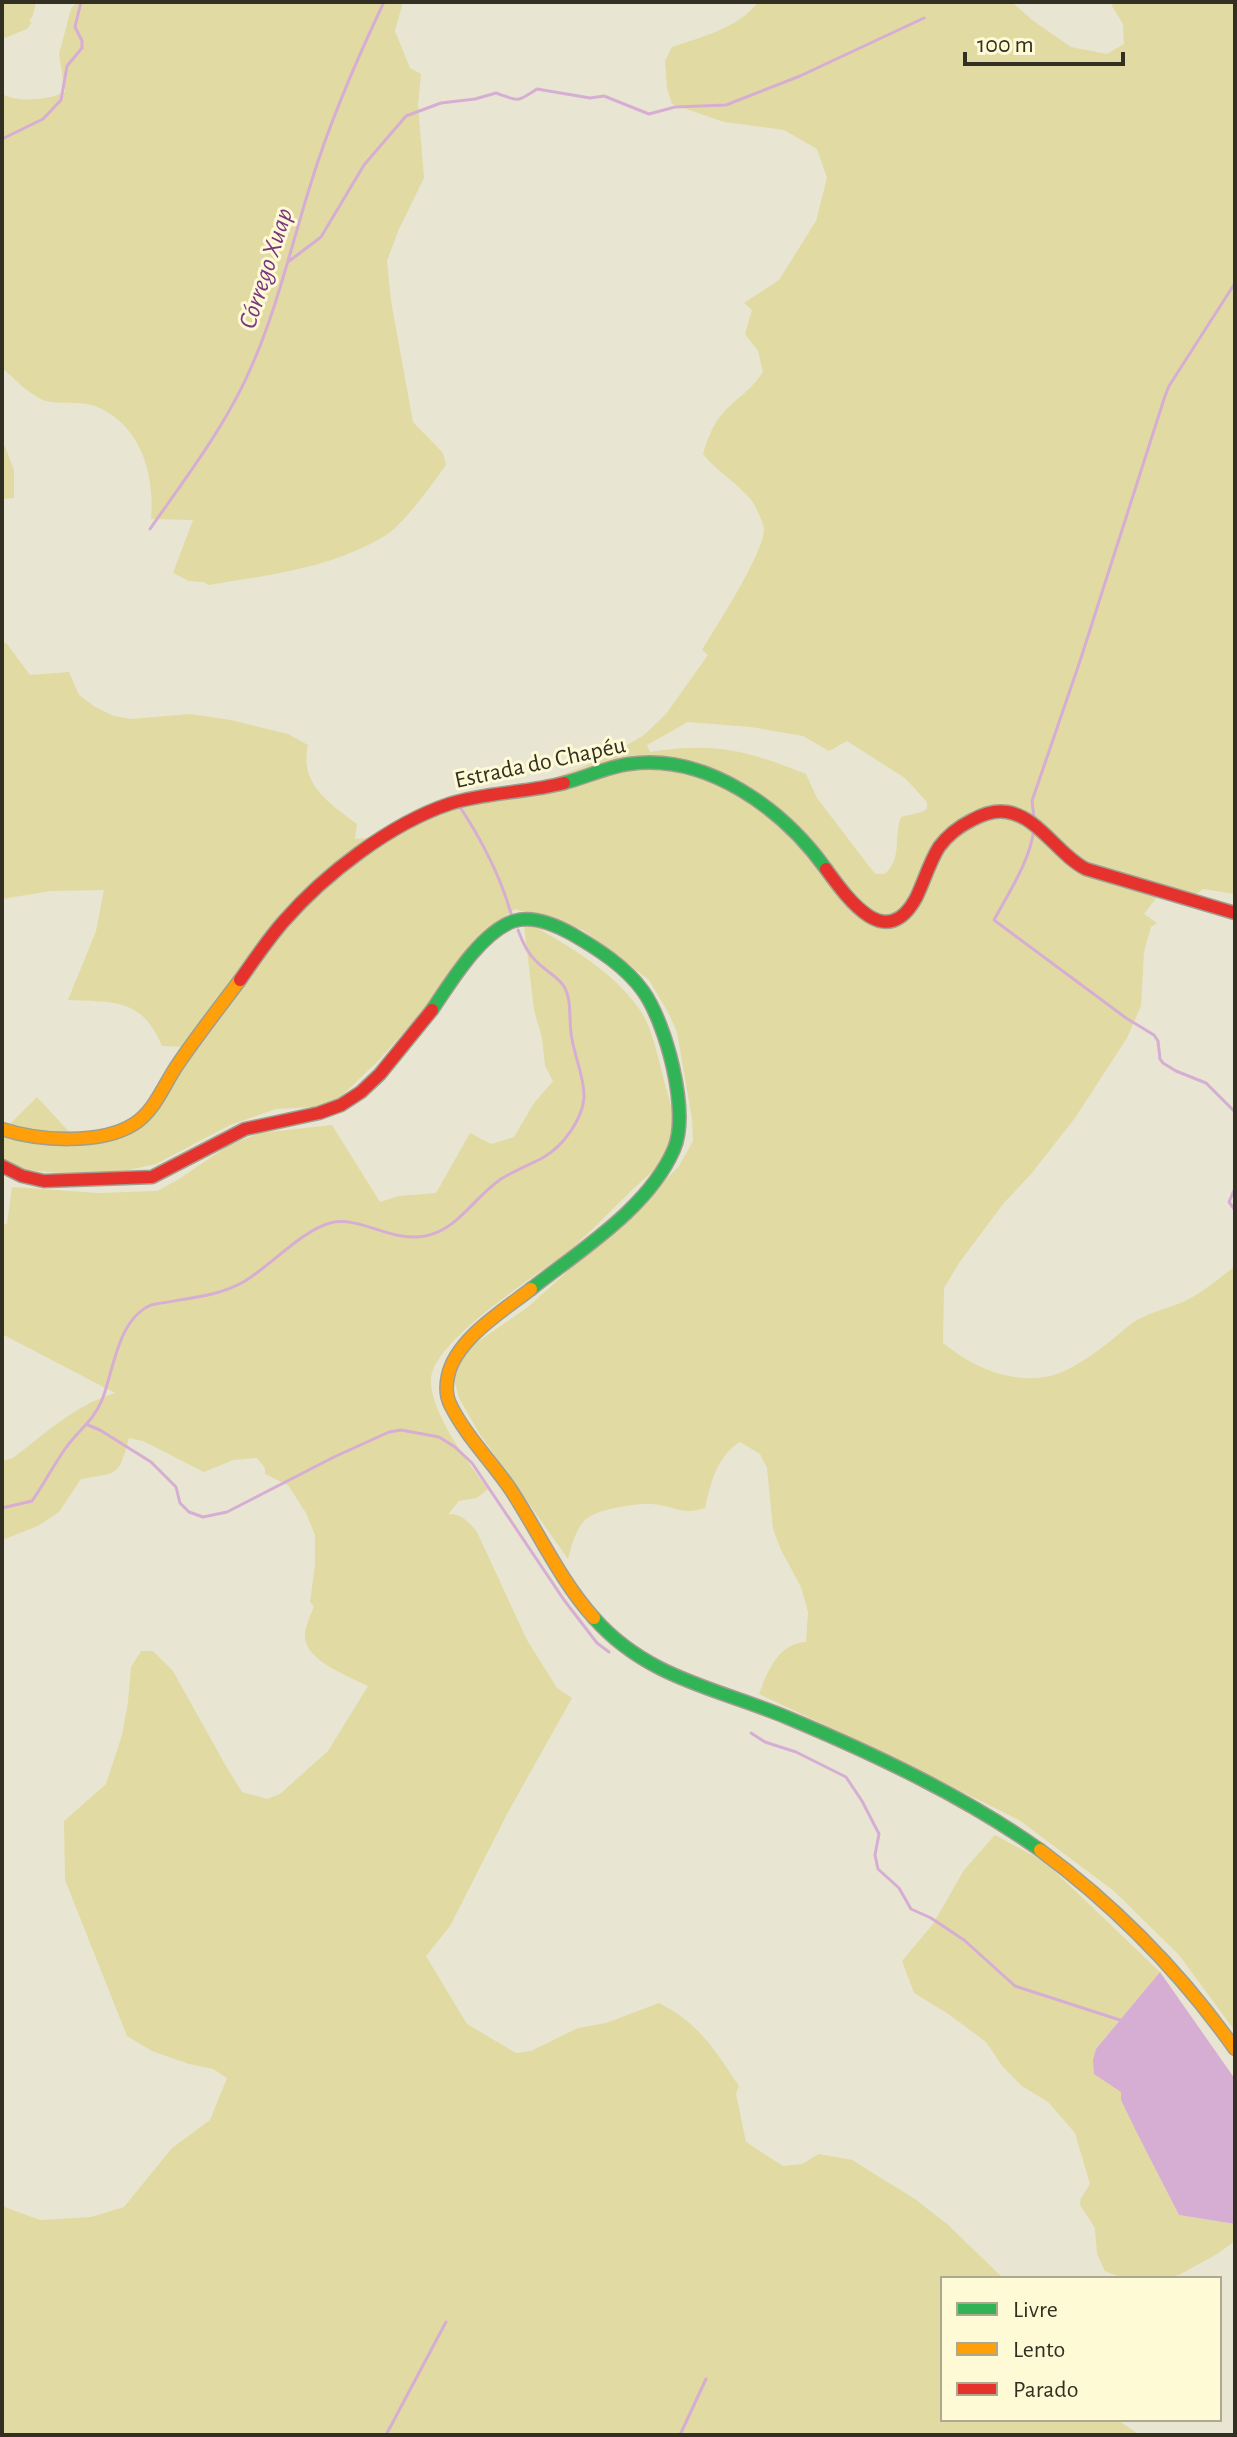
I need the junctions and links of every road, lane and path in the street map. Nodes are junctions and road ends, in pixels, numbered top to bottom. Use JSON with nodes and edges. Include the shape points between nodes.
{"nodes":[{"id":1,"x":1235,"y":913,"type":"edge"},
{"id":2,"x":2,"y":1129,"type":"edge"},
{"id":3,"x":2,"y":1166,"type":"edge"},
{"id":4,"x":1235,"y":2049,"type":"edge"}],
"edges":[{"from":1,"to":2,"type":"main road","name":"Estrada do Chapéu","via":[[1089,871],[1066,858],[1026,819],[995,811],[977,817],[940,846],[917,897],[897,920],[886,923],[850,900],[802,838],[734,788],[662,762],[623,765],[548,787],[449,804],[416,819],[345,866],[283,922],[133,1125],[76,1137],[19,1135]]},
{"from":3,"to":4,"type":"main road","via":[[44,1181],[152,1177],[245,1129],[341,1105],[380,1074],[486,940],[516,920],[552,924],[623,969],[644,992],[658,1019],[677,1090],[677,1143],[638,1202],[464,1345],[449,1367],[449,1403],[583,1606],[620,1644],[668,1676],[825,1735],[1018,1835],[1055,1861],[1165,1962]]}]}
